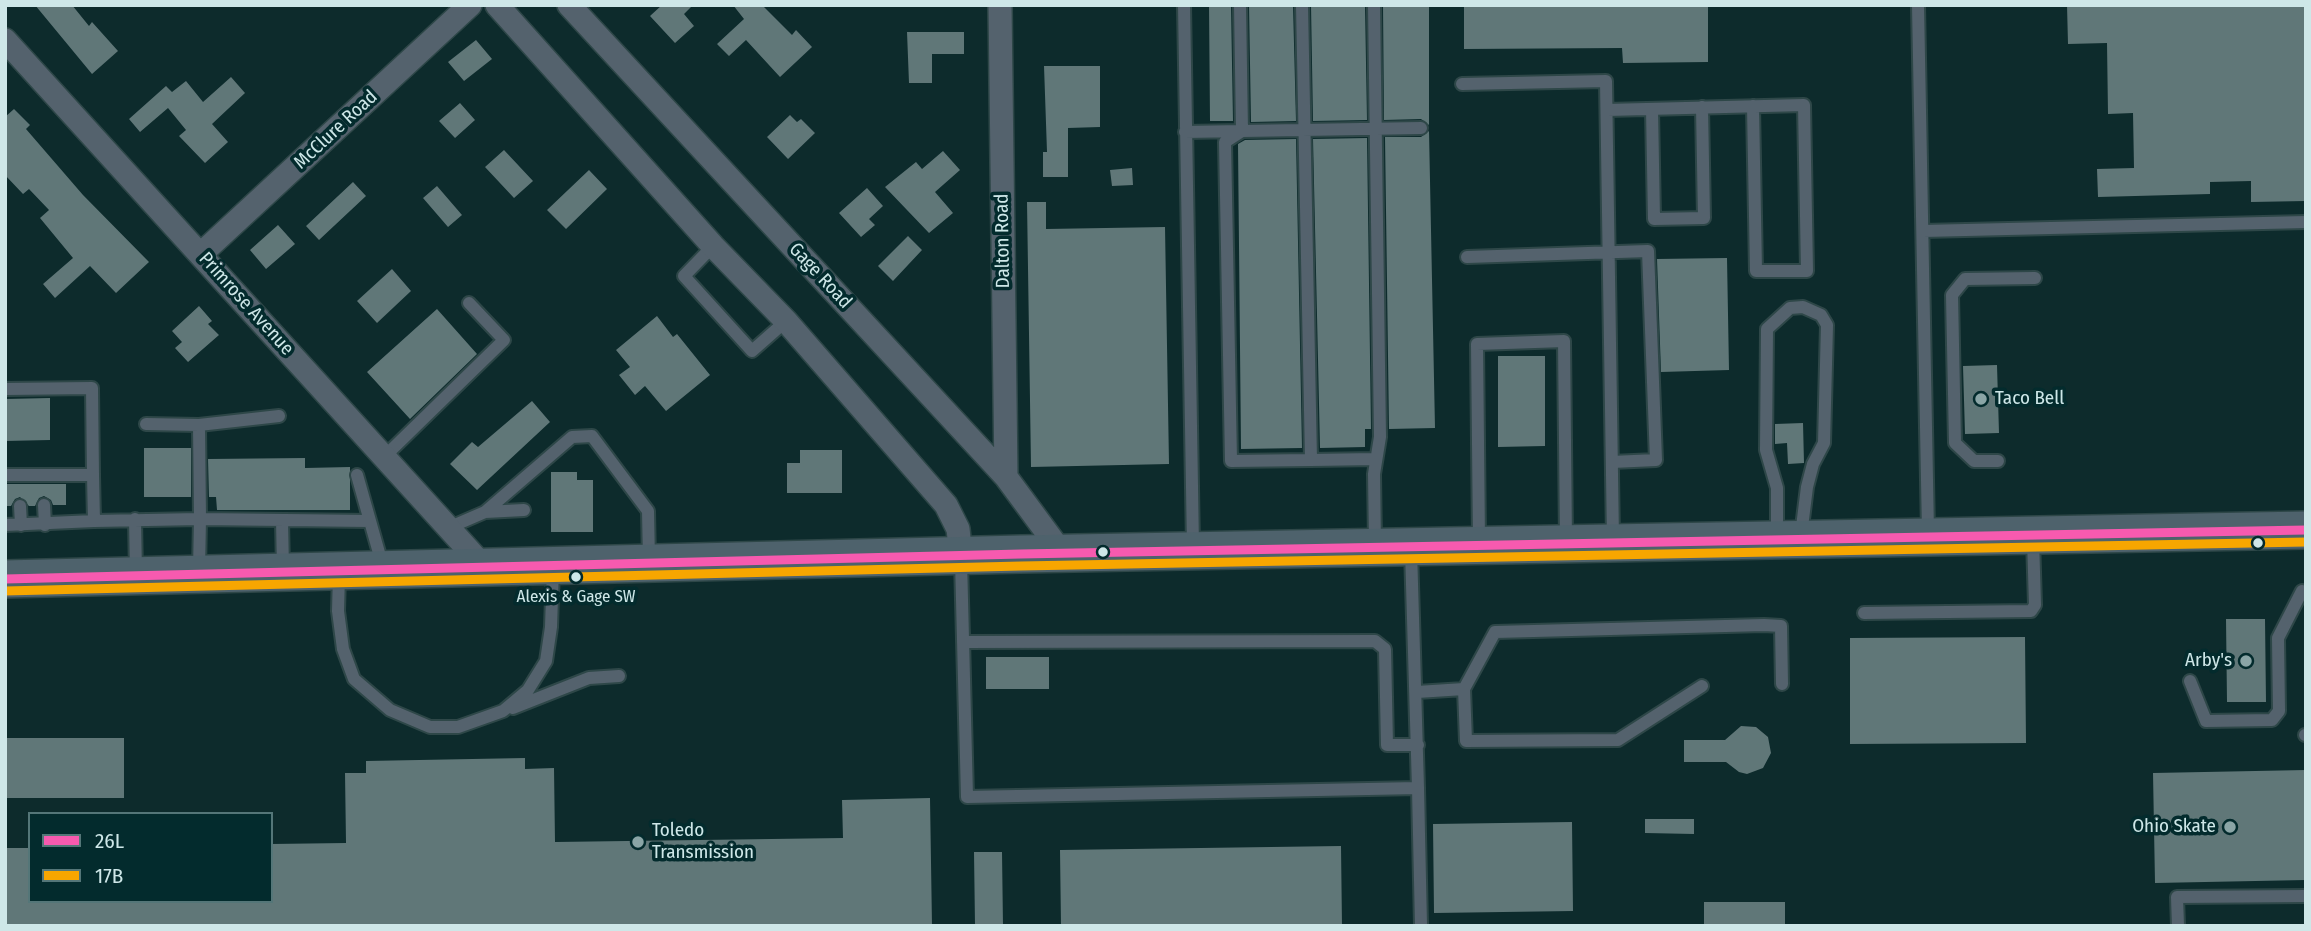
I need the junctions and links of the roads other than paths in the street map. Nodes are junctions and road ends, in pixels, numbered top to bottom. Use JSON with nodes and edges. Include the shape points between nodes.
{"nodes":[{"id":1,"x":470,"y":5,"type":"edge"},
{"id":2,"x":498,"y":5,"type":"edge"},
{"id":3,"x":569,"y":5,"type":"edge"},
{"id":4,"x":1000,"y":5,"type":"edge"},
{"id":5,"x":1184,"y":5,"type":"edge"},
{"id":6,"x":1240,"y":5,"type":"edge"},
{"id":7,"x":1301,"y":5,"type":"edge"},
{"id":8,"x":1374,"y":5,"type":"edge"},
{"id":9,"x":1917,"y":5,"type":"edge"},
{"id":10,"x":5,"y":40,"type":"edge"},
{"id":11,"x":1462,"y":84,"type":"dead end"},
{"id":12,"x":1753,"y":106,"type":"junction"},
{"id":13,"x":1702,"y":107,"type":"junction"},
{"id":14,"x":1652,"y":109,"type":"junction"},
{"id":15,"x":1606,"y":110,"type":"junction"},
{"id":16,"x":1376,"y":128,"type":"junction"},
{"id":17,"x":1421,"y":128,"type":"dead end"},
{"id":18,"x":1304,"y":130,"type":"junction"},
{"id":19,"x":1242,"y":131,"type":"junction"},
{"id":20,"x":1185,"y":132,"type":"junction"},
{"id":21,"x":2306,"y":222,"type":"edge"},
{"id":22,"x":1923,"y":231,"type":"junction"},
{"id":23,"x":713,"y":246,"type":"junction"},
{"id":24,"x":1609,"y":251,"type":"junction"},
{"id":25,"x":201,"y":254,"type":"junction"},
{"id":26,"x":1467,"y":257,"type":"dead end"},
{"id":27,"x":2035,"y":278,"type":"dead end"},
{"id":28,"x":469,"y":303,"type":"dead end"},
{"id":29,"x":786,"y":321,"type":"junction"},
{"id":30,"x":5,"y":389,"type":"edge"},
{"id":31,"x":279,"y":416,"type":"dead end"},
{"id":32,"x":146,"y":425,"type":"dead end"},
{"id":33,"x":199,"y":425,"type":"junction"},
{"id":34,"x":384,"y":457,"type":"junction"},
{"id":35,"x":1377,"y":459,"type":"junction"},
{"id":36,"x":1311,"y":460,"type":"junction"},
{"id":37,"x":1998,"y":461,"type":"dead end"},
{"id":38,"x":1612,"y":462,"type":"junction"},
{"id":39,"x":5,"y":475,"type":"edge"},
{"id":40,"x":93,"y":475,"type":"junction"},
{"id":41,"x":357,"y":475,"type":"dead end"},
{"id":42,"x":1006,"y":477,"type":"junction"},
{"id":43,"x":44,"y":505,"type":"dead end"},
{"id":44,"x":20,"y":506,"type":"dead end"},
{"id":45,"x":524,"y":510,"type":"dead end"},
{"id":46,"x":485,"y":512,"type":"junction"},
{"id":47,"x":135,"y":519,"type":"junction"},
{"id":48,"x":200,"y":519,"type":"junction"},
{"id":49,"x":282,"y":520,"type":"junction"},
{"id":50,"x":94,"y":521,"type":"junction"},
{"id":51,"x":370,"y":521,"type":"junction"},
{"id":52,"x":21,"y":524,"type":"junction"},
{"id":53,"x":45,"y":524,"type":"junction"},
{"id":54,"x":5,"y":525,"type":"edge"},
{"id":55,"x":448,"y":528,"type":"junction"},
{"id":56,"x":2306,"y":530,"type":"edge"},
{"id":57,"x":2032,"y":535,"type":"junction"},
{"id":58,"x":1928,"y":536,"type":"junction"},
{"id":59,"x":1789,"y":539,"type":"junction"},
{"id":60,"x":1613,"y":542,"type":"junction"},
{"id":61,"x":1566,"y":543,"type":"junction"},
{"id":62,"x":1479,"y":545,"type":"junction"},
{"id":63,"x":1393,"y":547,"type":"junction"},
{"id":64,"x":1193,"y":550,"type":"junction"},
{"id":65,"x":1062,"y":553,"type":"junction"},
{"id":66,"x":961,"y":556,"type":"junction"},
{"id":67,"x":649,"y":564,"type":"junction"},
{"id":68,"x":553,"y":567,"type":"junction"},
{"id":69,"x":485,"y":568,"type":"junction"},
{"id":70,"x":384,"y":570,"type":"junction"},
{"id":71,"x":339,"y":571,"type":"junction"},
{"id":72,"x":283,"y":572,"type":"junction"},
{"id":73,"x":199,"y":574,"type":"junction"},
{"id":74,"x":136,"y":576,"type":"junction"},
{"id":75,"x":5,"y":579,"type":"edge"},
{"id":76,"x":2302,"y":592,"type":"dead end"},
{"id":77,"x":1864,"y":613,"type":"dead end"},
{"id":78,"x":962,"y":642,"type":"junction"},
{"id":79,"x":619,"y":676,"type":"dead end"},
{"id":80,"x":2190,"y":681,"type":"dead end"},
{"id":81,"x":1782,"y":684,"type":"dead end"},
{"id":82,"x":1702,"y":686,"type":"dead end"},
{"id":83,"x":1464,"y":689,"type":"junction"},
{"id":84,"x":1417,"y":692,"type":"junction"},
{"id":85,"x":503,"y":711,"type":"junction"},
{"id":86,"x":1418,"y":745,"type":"junction"},
{"id":87,"x":1418,"y":788,"type":"junction"},
{"id":88,"x":2306,"y":896,"type":"edge"},
{"id":89,"x":1421,"y":926,"type":"edge"},
{"id":90,"x":2178,"y":926,"type":"edge"}],
"edges":[{"from":1,"to":25,"type":"street","name":"McClure Road"},
{"from":2,"to":23,"type":"street"},
{"from":3,"to":42,"type":"street","name":"Gage Road"},
{"from":4,"to":42,"type":"street","name":"Dalton Road"},
{"from":5,"to":20,"type":"lane"},
{"from":6,"to":19,"type":"lane"},
{"from":7,"to":18,"type":"lane"},
{"from":8,"to":16,"type":"lane"},
{"from":9,"to":22,"type":"lane"},
{"from":10,"to":25,"type":"street","name":"Primrose Avenue"},
{"from":11,"to":15,"type":"lane","via":[[1606,81]]},
{"from":12,"to":12,"type":"lane","via":[[1804,105],[1807,271],[1756,271]]},
{"from":12,"to":13,"type":"lane"},
{"from":13,"to":14,"type":"lane"},
{"from":13,"to":14,"type":"lane","via":[[1704,218],[1654,219]]},
{"from":14,"to":15,"type":"lane"},
{"from":15,"to":24,"type":"lane"},
{"from":16,"to":17,"type":"lane"},
{"from":16,"to":18,"type":"lane"},
{"from":16,"to":35,"type":"lane"},
{"from":18,"to":19,"type":"lane"},
{"from":18,"to":36,"type":"lane"},
{"from":19,"to":20,"type":"lane"},
{"from":19,"to":36,"type":"lane","via":[[1225,142],[1231,461]]},
{"from":20,"to":64,"type":"lane"},
{"from":21,"to":22,"type":"lane"},
{"from":22,"to":58,"type":"lane"},
{"from":23,"to":29,"type":"street"},
{"from":23,"to":29,"type":"lane","via":[[684,276],[752,351]]},
{"from":24,"to":26,"type":"lane"},
{"from":24,"to":38,"type":"lane"},
{"from":24,"to":38,"type":"lane","via":[[1648,251],[1656,460]]},
{"from":25,"to":34,"type":"street","name":"Primrose Avenue"},
{"from":27,"to":37,"type":"lane","via":[[1965,279],[1952,295],[1955,443],[1974,461]]},
{"from":28,"to":34,"type":"lane","via":[[505,340]]},
{"from":29,"to":66,"type":"street","via":[[946,505],[958,529]]},
{"from":30,"to":40,"type":"lane","via":[[92,387]]},
{"from":31,"to":33,"type":"lane"},
{"from":32,"to":33,"type":"lane"},
{"from":33,"to":48,"type":"lane"},
{"from":34,"to":55,"type":"street","name":"Primrose Avenue"},
{"from":35,"to":36,"type":"lane"},
{"from":35,"to":63,"type":"lane"},
{"from":38,"to":60,"type":"lane"},
{"from":39,"to":40,"type":"lane"},
{"from":40,"to":50,"type":"lane"},
{"from":41,"to":51,"type":"lane"},
{"from":42,"to":65,"type":"street","name":"Gage Road"},
{"from":43,"to":53,"type":"lane"},
{"from":44,"to":52,"type":"lane"},
{"from":45,"to":46,"type":"lane"},
{"from":46,"to":55,"type":"lane"},
{"from":46,"to":67,"type":"lane","via":[[572,437],[592,436],[648,512]]},
{"from":47,"to":48,"type":"lane"},
{"from":47,"to":50,"type":"lane"},
{"from":47,"to":74,"type":"lane"},
{"from":48,"to":49,"type":"lane"},
{"from":48,"to":73,"type":"lane"},
{"from":49,"to":51,"type":"lane"},
{"from":49,"to":72,"type":"lane"},
{"from":50,"to":53,"type":"lane"},
{"from":51,"to":70,"type":"lane"},
{"from":52,"to":53,"type":"lane"},
{"from":52,"to":54,"type":"lane"},
{"from":55,"to":69,"type":"street","name":"Primrose Avenue"},
{"from":56,"to":57,"type":"main road"},
{"from":57,"to":58,"type":"main road"},
{"from":57,"to":77,"type":"lane","via":[[2035,605],[2031,611]]},
{"from":58,"to":59,"type":"main road"},
{"from":59,"to":59,"type":"lane","via":[[1824,443],[1827,325],[1821,315],[1803,307],[1790,308],[1767,329],[1766,450]]},
{"from":59,"to":60,"type":"main road"},
{"from":60,"to":61,"type":"main road"},
{"from":61,"to":62,"type":"main road"},
{"from":61,"to":62,"type":"lane","via":[[1564,341],[1477,344]]},
{"from":62,"to":63,"type":"main road"},
{"from":63,"to":64,"type":"main road"},
{"from":63,"to":84,"type":"lane"},
{"from":64,"to":65,"type":"main road"},
{"from":65,"to":66,"type":"main road"},
{"from":66,"to":67,"type":"main road"},
{"from":66,"to":78,"type":"lane"},
{"from":67,"to":68,"type":"main road"},
{"from":68,"to":69,"type":"main road"},
{"from":68,"to":85,"type":"lane","via":[[546,661],[528,690]]},
{"from":69,"to":70,"type":"main road"},
{"from":70,"to":71,"type":"main road"},
{"from":71,"to":72,"type":"main road"},
{"from":71,"to":85,"type":"lane","via":[[343,649],[354,679],[390,710],[430,727],[458,727]]},
{"from":72,"to":73,"type":"main road"},
{"from":73,"to":74,"type":"main road"},
{"from":74,"to":75,"type":"main road"},
{"from":76,"to":80,"type":"lane","via":[[2278,638],[2279,711],[2272,720],[2206,721]]},
{"from":78,"to":86,"type":"lane","via":[[1375,641],[1385,649],[1387,745]]},
{"from":78,"to":87,"type":"lane","via":[[967,797]]},
{"from":79,"to":85,"type":"lane","via":[[589,678]]},
{"from":81,"to":83,"type":"lane","via":[[1781,626],[1764,625],[1495,632]]},
{"from":82,"to":83,"type":"lane","via":[[1618,740],[1466,741]]},
{"from":83,"to":84,"type":"lane"},
{"from":84,"to":86,"type":"lane"},
{"from":86,"to":87,"type":"lane"},
{"from":87,"to":89,"type":"lane"},
{"from":88,"to":90,"type":"lane","via":[[2177,897]]}]}
